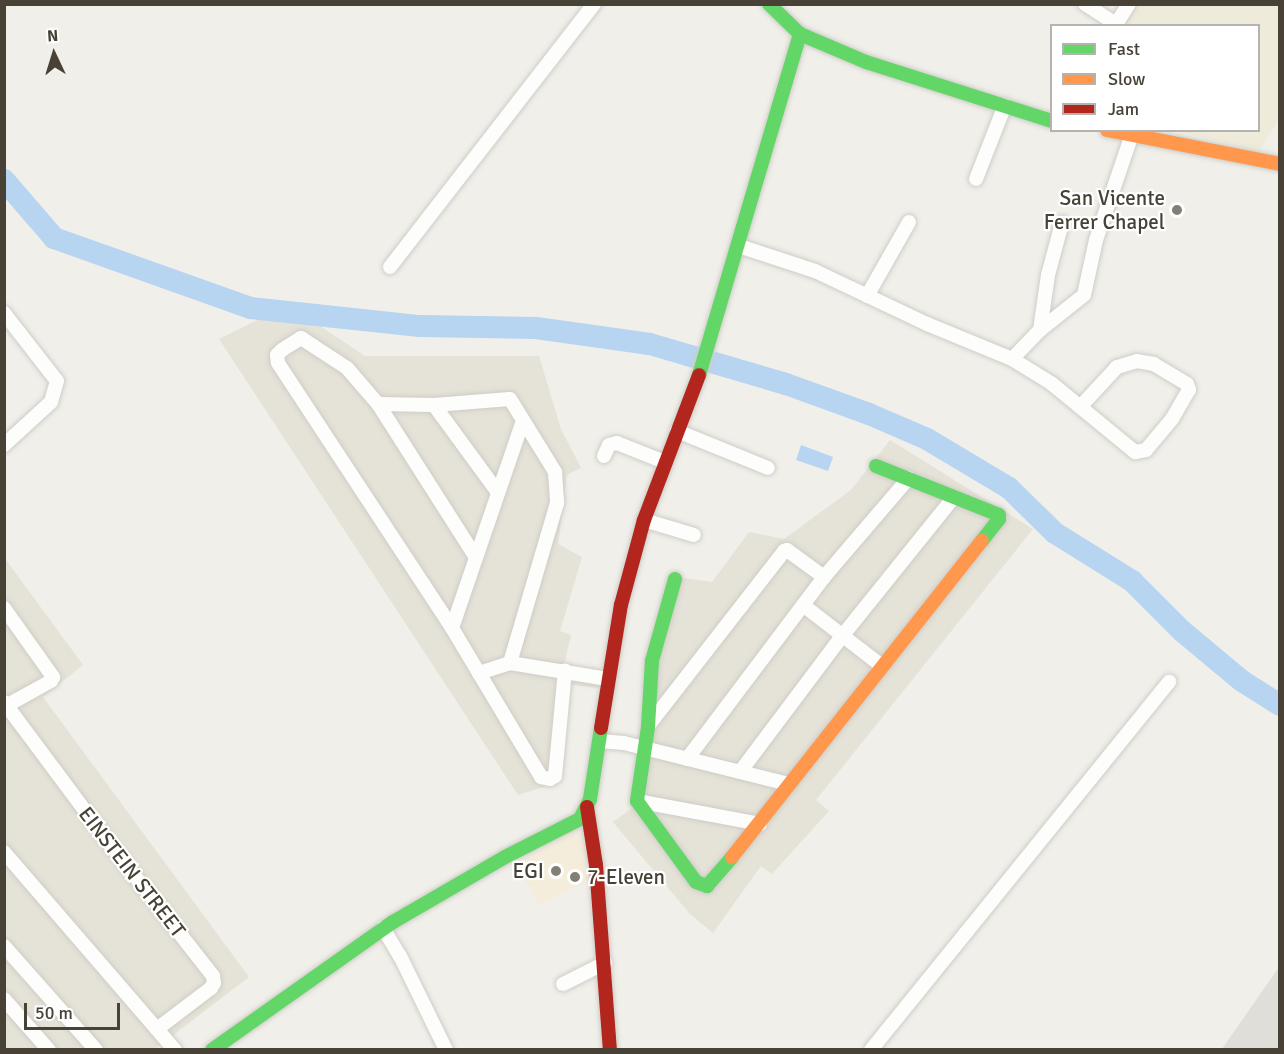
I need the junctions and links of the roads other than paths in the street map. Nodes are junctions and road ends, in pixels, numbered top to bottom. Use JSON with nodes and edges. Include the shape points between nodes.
{"nodes":[{"id":1,"x":594,"y":4,"type":"edge"},
{"id":2,"x":769,"y":4,"type":"edge"},
{"id":3,"x":1085,"y":4,"type":"edge"},
{"id":4,"x":1129,"y":4,"type":"edge"},
{"id":5,"x":1115,"y":24,"type":"edge"},
{"id":6,"x":1117,"y":24,"type":"edge"},
{"id":7,"x":800,"y":34,"type":"junction"},
{"id":8,"x":1005,"y":105,"type":"junction"},
{"id":9,"x":1050,"y":120,"type":"edge"},
{"id":10,"x":1120,"y":132,"type":"edge"},
{"id":11,"x":1132,"y":134,"type":"junction"},
{"id":12,"x":1280,"y":165,"type":"edge"},
{"id":13,"x":976,"y":179,"type":"dead end"},
{"id":14,"x":909,"y":222,"type":"dead end"},
{"id":15,"x":1062,"y":223,"type":"dead end"},
{"id":16,"x":739,"y":246,"type":"junction"},
{"id":17,"x":390,"y":267,"type":"dead end"},
{"id":18,"x":867,"y":296,"type":"junction"},
{"id":19,"x":4,"y":313,"type":"edge"},
{"id":20,"x":1040,"y":330,"type":"junction"},
{"id":21,"x":1012,"y":359,"type":"junction"},
{"id":22,"x":378,"y":404,"type":"junction"},
{"id":23,"x":434,"y":405,"type":"junction"},
{"id":24,"x":1081,"y":406,"type":"junction"},
{"id":25,"x":523,"y":421,"type":"junction"},
{"id":26,"x":677,"y":431,"type":"junction"},
{"id":27,"x":4,"y":445,"type":"edge"},
{"id":28,"x":604,"y":456,"type":"dead end"},
{"id":29,"x":665,"y":462,"type":"junction"},
{"id":30,"x":876,"y":466,"type":"dead end"},
{"id":31,"x":768,"y":468,"type":"dead end"},
{"id":32,"x":909,"y":478,"type":"junction"},
{"id":33,"x":497,"y":491,"type":"junction"},
{"id":34,"x":954,"y":497,"type":"junction"},
{"id":35,"x":644,"y":520,"type":"junction"},
{"id":36,"x":694,"y":535,"type":"dead end"},
{"id":37,"x":475,"y":556,"type":"junction"},
{"id":38,"x":824,"y":578,"type":"junction"},
{"id":39,"x":675,"y":579,"type":"dead end"},
{"id":40,"x":803,"y":605,"type":"junction"},
{"id":41,"x":4,"y":608,"type":"edge"},
{"id":42,"x":452,"y":628,"type":"junction"},
{"id":43,"x":843,"y":635,"type":"junction"},
{"id":44,"x":510,"y":663,"type":"junction"},
{"id":45,"x":882,"y":666,"type":"junction"},
{"id":46,"x":565,"y":670,"type":"junction"},
{"id":47,"x":479,"y":673,"type":"junction"},
{"id":48,"x":608,"y":678,"type":"junction"},
{"id":49,"x":1169,"y":682,"type":"dead end"},
{"id":50,"x":5,"y":704,"type":"edge"},
{"id":51,"x":648,"y":727,"type":"junction"},
{"id":52,"x":600,"y":741,"type":"junction"},
{"id":53,"x":644,"y":749,"type":"junction"},
{"id":54,"x":687,"y":759,"type":"junction"},
{"id":55,"x":740,"y":772,"type":"junction"},
{"id":56,"x":789,"y":784,"type":"junction"},
{"id":57,"x":637,"y":801,"type":"junction"},
{"id":58,"x":587,"y":807,"type":"junction"},
{"id":59,"x":760,"y":824,"type":"junction"},
{"id":60,"x":4,"y":852,"type":"edge"},
{"id":61,"x":383,"y":928,"type":"junction"},
{"id":62,"x":4,"y":945,"type":"edge"},
{"id":63,"x":605,"y":963,"type":"junction"},
{"id":64,"x":563,"y":984,"type":"dead end"},
{"id":65,"x":4,"y":999,"type":"edge"},
{"id":66,"x":157,"y":1029,"type":"junction"},
{"id":67,"x":215,"y":1049,"type":"edge"},
{"id":68,"x":49,"y":1050,"type":"edge"},
{"id":69,"x":96,"y":1050,"type":"edge"},
{"id":70,"x":175,"y":1050,"type":"edge"},
{"id":71,"x":446,"y":1050,"type":"edge"},
{"id":72,"x":610,"y":1050,"type":"edge"},
{"id":73,"x":871,"y":1050,"type":"edge"}],
"edges":[{"from":1,"to":17,"type":"street"},
{"from":2,"to":7,"type":"main road"},
{"from":3,"to":5,"type":"street"},
{"from":4,"to":6,"type":"street"},
{"from":7,"to":8,"type":"main road","via":[[866,62]]},
{"from":7,"to":16,"type":"main road"},
{"from":8,"to":9,"type":"main road"},
{"from":8,"to":13,"type":"street"},
{"from":10,"to":11,"type":"main road"},
{"from":11,"to":12,"type":"main road"},
{"from":11,"to":20,"type":"street","via":[[1096,240],[1084,295]]},
{"from":14,"to":18,"type":"street"},
{"from":15,"to":20,"type":"street","via":[[1048,275]]},
{"from":16,"to":18,"type":"street","via":[[815,271]]},
{"from":16,"to":26,"type":"main road","via":[[697,383]]},
{"from":18,"to":21,"type":"street"},
{"from":19,"to":27,"type":"street","via":[[57,381],[51,402]]},
{"from":20,"to":21,"type":"street"},
{"from":21,"to":24,"type":"street"},
{"from":22,"to":23,"type":"street"},
{"from":22,"to":37,"type":"street"},
{"from":22,"to":42,"type":"street","via":[[347,368],[306,340],[297,339],[277,356]]},
{"from":23,"to":25,"type":"street","via":[[510,399]]},
{"from":23,"to":33,"type":"street"},
{"from":24,"to":24,"type":"street","via":[[1124,444],[1141,452],[1172,418],[1189,390],[1187,384],[1154,364],[1137,361],[1117,367]]},
{"from":25,"to":33,"type":"street"},
{"from":25,"to":44,"type":"street","via":[[555,472],[558,499]]},
{"from":26,"to":29,"type":"main road"},
{"from":26,"to":31,"type":"street"},
{"from":28,"to":29,"type":"street","via":[[609,445],[617,442]]},
{"from":29,"to":35,"type":"main road"},
{"from":30,"to":32,"type":"main road"},
{"from":32,"to":34,"type":"main road"},
{"from":32,"to":38,"type":"street"},
{"from":33,"to":37,"type":"street"},
{"from":34,"to":43,"type":"street"},
{"from":34,"to":45,"type":"main road","via":[[999,515],[999,519]]},
{"from":35,"to":36,"type":"street"},
{"from":35,"to":48,"type":"main road","via":[[621,605]]},
{"from":37,"to":42,"type":"street"},
{"from":38,"to":40,"type":"street"},
{"from":38,"to":51,"type":"street","via":[[784,551]]},
{"from":39,"to":51,"type":"main road","via":[[652,662]]},
{"from":40,"to":43,"type":"street"},
{"from":40,"to":54,"type":"street"},
{"from":41,"to":50,"type":"street","via":[[52,672],[51,681]]},
{"from":42,"to":47,"type":"street"},
{"from":43,"to":45,"type":"street"},
{"from":43,"to":55,"type":"street"},
{"from":44,"to":46,"type":"street"},
{"from":44,"to":47,"type":"street"},
{"from":45,"to":56,"type":"main road"},
{"from":46,"to":47,"type":"street","via":[[555,776],[550,779],[541,777]]},
{"from":46,"to":48,"type":"street"},
{"from":48,"to":52,"type":"main road"},
{"from":49,"to":73,"type":"street"},
{"from":50,"to":66,"type":"street","name":"EINSTEIN STREET","via":[[213,976],[211,988]]},
{"from":51,"to":53,"type":"main road"},
{"from":52,"to":53,"type":"street"},
{"from":52,"to":58,"type":"main road"},
{"from":53,"to":54,"type":"street"},
{"from":53,"to":57,"type":"main road"},
{"from":54,"to":55,"type":"street"},
{"from":55,"to":56,"type":"street"},
{"from":56,"to":59,"type":"main road"},
{"from":57,"to":59,"type":"street"},
{"from":57,"to":59,"type":"main road","via":[[702,886],[712,883]]},
{"from":58,"to":61,"type":"main road","via":[[580,819],[566,828],[505,857]]},
{"from":58,"to":63,"type":"main road"},
{"from":60,"to":66,"type":"street"},
{"from":61,"to":67,"type":"main road"},
{"from":61,"to":71,"type":"street"},
{"from":62,"to":69,"type":"street"},
{"from":63,"to":64,"type":"street"},
{"from":63,"to":72,"type":"main road"},
{"from":65,"to":68,"type":"street"},
{"from":66,"to":70,"type":"street"}]}
